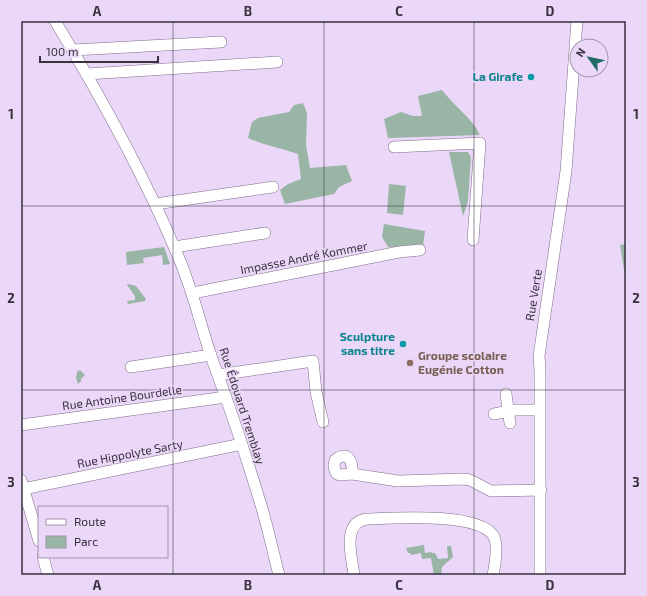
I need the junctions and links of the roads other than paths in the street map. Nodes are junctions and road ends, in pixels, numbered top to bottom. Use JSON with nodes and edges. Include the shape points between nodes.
{"nodes":[{"id":1,"x":55,"y":21,"type":"edge"},
{"id":2,"x":578,"y":21,"type":"edge"},
{"id":3,"x":221,"y":42,"type":"dead end"},
{"id":4,"x":73,"y":50,"type":"junction"},
{"id":5,"x":277,"y":62,"type":"dead end"},
{"id":6,"x":87,"y":74,"type":"junction"},
{"id":7,"x":394,"y":147,"type":"dead end"},
{"id":8,"x":273,"y":187,"type":"dead end"},
{"id":9,"x":155,"y":204,"type":"junction"},
{"id":10,"x":265,"y":233,"type":"dead end"},
{"id":11,"x":473,"y":240,"type":"dead end"},
{"id":12,"x":174,"y":247,"type":"junction"},
{"id":13,"x":420,"y":250,"type":"dead end"},
{"id":14,"x":193,"y":293,"type":"junction"},
{"id":15,"x":211,"y":355,"type":"junction"},
{"id":16,"x":131,"y":367,"type":"dead end"},
{"id":17,"x":218,"y":375,"type":"junction"},
{"id":18,"x":506,"y":394,"type":"dead end"},
{"id":19,"x":226,"y":397,"type":"junction"},
{"id":20,"x":540,"y":410,"type":"junction"},
{"id":21,"x":508,"y":411,"type":"junction"},
{"id":22,"x":494,"y":414,"type":"dead end"},
{"id":23,"x":323,"y":422,"type":"dead end"},
{"id":24,"x":510,"y":423,"type":"dead end"},
{"id":25,"x":21,"y":425,"type":"edge"},
{"id":26,"x":242,"y":444,"type":"junction"},
{"id":27,"x":352,"y":474,"type":"dead end"},
{"id":28,"x":22,"y":484,"type":"edge"},
{"id":29,"x":540,"y":490,"type":"junction"},
{"id":30,"x":38,"y":538,"type":"edge"},
{"id":31,"x":43,"y":558,"type":"edge"},
{"id":32,"x":48,"y":575,"type":"edge"},
{"id":33,"x":279,"y":575,"type":"edge"},
{"id":34,"x":354,"y":575,"type":"edge"},
{"id":35,"x":493,"y":575,"type":"edge"},
{"id":36,"x":540,"y":575,"type":"edge"}],
"edges":[{"from":1,"to":4,"type":"street","name":"Rue Édouard Tremblay"},
{"from":2,"to":20,"type":"street","name":"Rue Verte","via":[[566,171],[538,356]]},
{"from":3,"to":4,"type":"street"},
{"from":4,"to":6,"type":"street","name":"Rue Édouard Tremblay"},
{"from":5,"to":6,"type":"street"},
{"from":6,"to":9,"type":"street","name":"Rue Édouard Tremblay"},
{"from":7,"to":11,"type":"street","via":[[480,143]]},
{"from":8,"to":9,"type":"street"},
{"from":9,"to":12,"type":"street","name":"Rue Édouard Tremblay"},
{"from":10,"to":12,"type":"street"},
{"from":12,"to":14,"type":"street","name":"Rue Édouard Tremblay"},
{"from":13,"to":14,"type":"street","name":"Impasse André Kommer"},
{"from":14,"to":15,"type":"street","name":"Rue Édouard Tremblay"},
{"from":15,"to":16,"type":"street"},
{"from":15,"to":17,"type":"street","name":"Rue Édouard Tremblay"},
{"from":17,"to":19,"type":"street","name":"Rue Édouard Tremblay"},
{"from":17,"to":23,"type":"street","via":[[313,361],[316,392]]},
{"from":18,"to":21,"type":"street"},
{"from":19,"to":25,"type":"street","name":"Rue Antoine Bourdelle"},
{"from":19,"to":26,"type":"street","name":"Rue Édouard Tremblay"},
{"from":20,"to":21,"type":"street"},
{"from":20,"to":29,"type":"street","name":"Rue Verte"},
{"from":21,"to":22,"type":"street"},
{"from":21,"to":24,"type":"street"},
{"from":26,"to":28,"type":"street","name":"Rue Hippolyte Sarty"},
{"from":26,"to":33,"type":"street","name":"Rue Édouard Tremblay"},
{"from":27,"to":29,"type":"street","via":[[398,481],[466,479],[491,491]]},
{"from":28,"to":30,"type":"street"},
{"from":29,"to":36,"type":"street","name":"Rue Verte"},
{"from":31,"to":32,"type":"street"},
{"from":34,"to":35,"type":"street","via":[[350,540],[358,522],[367,519],[427,517],[467,522],[489,532],[494,538],[495,545]]}]}
